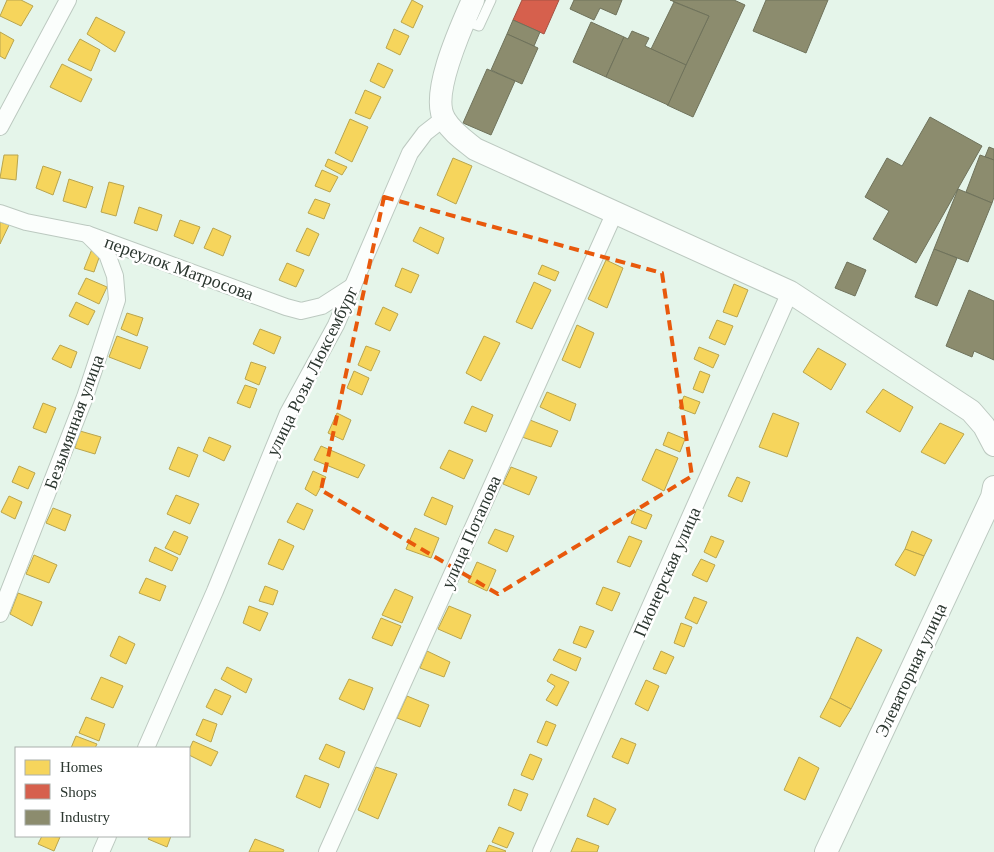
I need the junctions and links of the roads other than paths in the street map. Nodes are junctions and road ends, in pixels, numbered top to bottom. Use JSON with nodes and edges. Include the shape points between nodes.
{"nodes":[{"id":1,"x":68,"y":0,"type":"edge"},
{"id":2,"x":473,"y":0,"type":"edge"},
{"id":3,"x":490,"y":0,"type":"edge"},
{"id":4,"x":464,"y":21,"type":"junction"},
{"id":5,"x":443,"y":119,"type":"junction"},
{"id":6,"x":0,"y":127,"type":"edge"},
{"id":7,"x":615,"y":212,"type":"junction"},
{"id":8,"x":0,"y":214,"type":"edge"},
{"id":9,"x":87,"y":234,"type":"junction"},
{"id":10,"x":353,"y":286,"type":"junction"},
{"id":11,"x":790,"y":292,"type":"junction"},
{"id":12,"x":994,"y":445,"type":"edge"},
{"id":13,"x":994,"y":487,"type":"edge"},
{"id":14,"x":0,"y":614,"type":"edge"},
{"id":15,"x":146,"y":747,"type":"edge"},
{"id":16,"x":108,"y":837,"type":"edge"},
{"id":17,"x":101,"y":852,"type":"edge"},
{"id":18,"x":327,"y":852,"type":"edge"},
{"id":19,"x":542,"y":852,"type":"edge"},
{"id":20,"x":826,"y":852,"type":"edge"}],
"edges":[{"from":1,"to":6,"type":"street"},
{"from":2,"to":4,"type":"main road"},
{"from":3,"to":4,"type":"lane","via":[[479,26]]},
{"from":4,"to":5,"type":"main road","via":[[443,78],[440,97]]},
{"from":5,"to":7,"type":"main road","via":[[475,149]]},
{"from":5,"to":10,"type":"street","name":"улица Розы Люксембург","via":[[425,133],[410,153]]},
{"from":7,"to":11,"type":"main road"},
{"from":7,"to":18,"type":"street","name":"улица Потапова"},
{"from":8,"to":9,"type":"street","name":"переулок Матросова"},
{"from":9,"to":10,"type":"street","name":"переулок Матросова","via":[[301,311],[322,306]]},
{"from":9,"to":14,"type":"street","name":"Безымянная улица","via":[[108,254],[115,276],[117,300],[85,397]]},
{"from":10,"to":15,"type":"street","name":"улица Розы Люксембург","via":[[336,325],[288,413]]},
{"from":11,"to":12,"type":"main road","via":[[971,410]]},
{"from":11,"to":19,"type":"street","name":"Пионерская улица"},
{"from":13,"to":20,"type":"main road","name":"Элеваторная улица"},
{"from":16,"to":17,"type":"street"}]}
